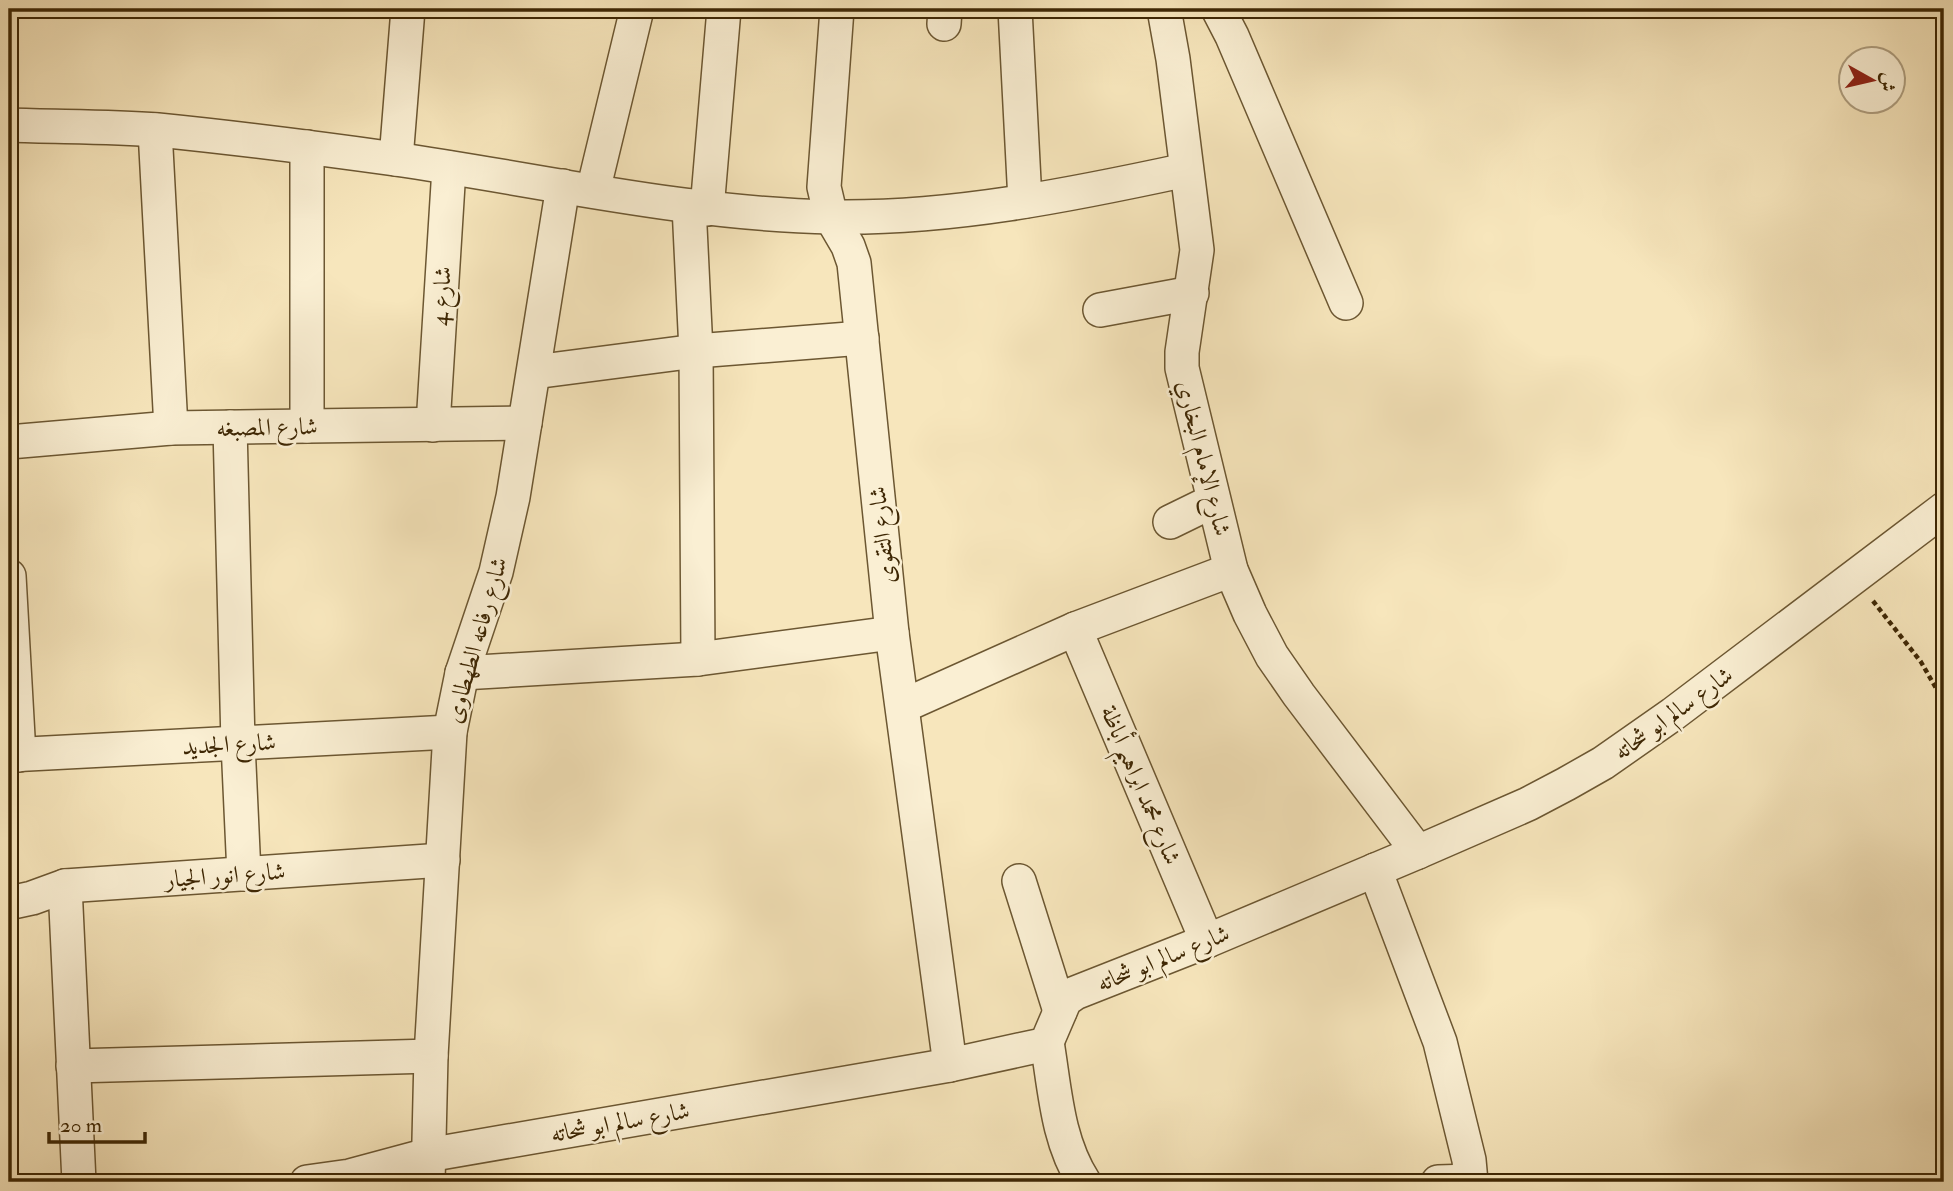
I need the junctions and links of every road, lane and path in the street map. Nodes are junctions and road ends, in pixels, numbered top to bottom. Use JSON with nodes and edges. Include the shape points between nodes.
{"nodes":[{"id":1,"x":408,"y":9,"type":"edge"},
{"id":2,"x":637,"y":9,"type":"edge"},
{"id":3,"x":724,"y":9,"type":"edge"},
{"id":4,"x":837,"y":9,"type":"edge"},
{"id":5,"x":1015,"y":9,"type":"edge"},
{"id":6,"x":1164,"y":9,"type":"edge"},
{"id":7,"x":1218,"y":9,"type":"edge"},
{"id":8,"x":9,"y":125,"type":"edge"},
{"id":9,"x":155,"y":130,"type":"junction"},
{"id":10,"x":307,"y":147,"type":"junction"},
{"id":11,"x":396,"y":159,"type":"junction"},
{"id":12,"x":449,"y":167,"type":"junction"},
{"id":13,"x":1186,"y":170,"type":"junction"},
{"id":14,"x":578,"y":189,"type":"junction"},
{"id":15,"x":1025,"y":201,"type":"junction"},
{"id":16,"x":698,"y":207,"type":"junction"},
{"id":17,"x":831,"y":217,"type":"junction"},
{"id":18,"x":1192,"y":293,"type":"junction"},
{"id":19,"x":1346,"y":303,"type":"dead end"},
{"id":20,"x":1100,"y":310,"type":"dead end"},
{"id":21,"x":862,"y":338,"type":"junction"},
{"id":22,"x":696,"y":351,"type":"junction"},
{"id":23,"x":534,"y":372,"type":"junction"},
{"id":24,"x":525,"y":423,"type":"junction"},
{"id":25,"x":433,"y":425,"type":"junction"},
{"id":26,"x":307,"y":426,"type":"junction"},
{"id":27,"x":230,"y":427,"type":"junction"},
{"id":28,"x":171,"y":428,"type":"junction"},
{"id":29,"x":9,"y":442,"type":"edge"},
{"id":30,"x":1213,"y":501,"type":"junction"},
{"id":31,"x":1944,"y":509,"type":"edge"},
{"id":32,"x":1170,"y":522,"type":"dead end"},
{"id":33,"x":1231,"y":570,"type":"junction"},
{"id":34,"x":9,"y":576,"type":"edge"},
{"id":35,"x":1855,"y":578,"type":"junction"},
{"id":36,"x":1075,"y":629,"type":"junction"},
{"id":37,"x":892,"y":633,"type":"junction"},
{"id":38,"x":698,"y":659,"type":"junction"},
{"id":39,"x":462,"y":673,"type":"junction"},
{"id":40,"x":1944,"y":702,"type":"edge"},
{"id":41,"x":903,"y":706,"type":"junction"},
{"id":42,"x":450,"y":732,"type":"junction"},
{"id":43,"x":238,"y":743,"type":"junction"},
{"id":44,"x":14,"y":755,"type":"edge"},
{"id":45,"x":1418,"y":852,"type":"junction"},
{"id":46,"x":443,"y":860,"type":"junction"},
{"id":47,"x":1375,"y":870,"type":"junction"},
{"id":48,"x":244,"y":874,"type":"junction"},
{"id":49,"x":1019,"y":881,"type":"dead end"},
{"id":50,"x":65,"y":886,"type":"junction"},
{"id":51,"x":9,"y":903,"type":"edge"},
{"id":52,"x":1207,"y":941,"type":"junction"},
{"id":53,"x":1059,"y":1011,"type":"junction"},
{"id":54,"x":1047,"y":1042,"type":"junction"},
{"id":55,"x":430,"y":1056,"type":"junction"},
{"id":56,"x":950,"y":1065,"type":"junction"},
{"id":57,"x":73,"y":1066,"type":"junction"},
{"id":58,"x":428,"y":1168,"type":"edge"},
{"id":59,"x":79,"y":1182,"type":"edge"},
{"id":60,"x":307,"y":1182,"type":"edge"},
{"id":61,"x":1084,"y":1182,"type":"edge"},
{"id":62,"x":1438,"y":1182,"type":"edge"},
{"id":63,"x":1471,"y":1182,"type":"edge"}],
"edges":[{"from":1,"to":11,"type":"street"},
{"from":2,"to":14,"type":"street","name":"شارع رفاعه الطهطاوى"},
{"from":3,"to":16,"type":"street"},
{"from":4,"to":17,"type":"street","name":"شارع التقوى","via":[[824,170]]},
{"from":5,"to":15,"type":"street"},
{"from":6,"to":13,"type":"street","name":"شارع الإمام البخاري"},
{"from":7,"to":19,"type":"street"},
{"from":8,"to":9,"type":"street"},
{"from":9,"to":10,"type":"street"},
{"from":9,"to":28,"type":"street"},
{"from":10,"to":11,"type":"street"},
{"from":10,"to":26,"type":"street"},
{"from":11,"to":12,"type":"street"},
{"from":12,"to":14,"type":"street"},
{"from":12,"to":25,"type":"street","name":"شارع 4"},
{"from":13,"to":15,"type":"street"},
{"from":13,"to":18,"type":"street","name":"شارع الإمام البخاري","via":[[1197,250]]},
{"from":14,"to":16,"type":"street"},
{"from":14,"to":23,"type":"street","name":"شارع رفاعه الطهطاوى"},
{"from":15,"to":17,"type":"street","via":[[923,214]]},
{"from":16,"to":17,"type":"street"},
{"from":16,"to":22,"type":"street"},
{"from":17,"to":21,"type":"street","name":"شارع التقوى","via":[[854,263]]},
{"from":18,"to":20,"type":"street"},
{"from":18,"to":30,"type":"street","name":"شارع الإمام البخاري","via":[[1182,368]]},
{"from":21,"to":22,"type":"street"},
{"from":21,"to":37,"type":"street","name":"شارع التقوى"},
{"from":22,"to":23,"type":"street"},
{"from":22,"to":38,"type":"street"},
{"from":23,"to":24,"type":"street","name":"شارع رفاعه الطهطاوى"},
{"from":24,"to":25,"type":"street","name":"شارع المصبغه"},
{"from":24,"to":39,"type":"street","name":"شارع رفاعه الطهطاوى","via":[[502,547]]},
{"from":25,"to":26,"type":"street","name":"شارع المصبغه"},
{"from":26,"to":27,"type":"street","name":"شارع المصبغه"},
{"from":27,"to":28,"type":"street","name":"شارع المصبغه"},
{"from":27,"to":43,"type":"street"},
{"from":28,"to":29,"type":"street","name":"شارع المصبغه"},
{"from":30,"to":32,"type":"street"},
{"from":30,"to":33,"type":"street","name":"شارع الإمام البخاري"},
{"from":31,"to":35,"type":"street","name":"شارع سالم ابو شحاته"},
{"from":33,"to":36,"type":"street"},
{"from":33,"to":45,"type":"street","name":"شارع الإمام البخاري","via":[[1272,656]]},
{"from":34,"to":44,"type":"street"},
{"from":35,"to":40,"type":"path","via":[[1921,662]]},
{"from":35,"to":45,"type":"street","name":"شارع سالم ابو شحاته","via":[[1603,763],[1528,804]]},
{"from":36,"to":41,"type":"street"},
{"from":36,"to":52,"type":"street","name":"شارع محمد ابراهيم أباظة"},
{"from":37,"to":38,"type":"street"},
{"from":37,"to":41,"type":"street","name":"شارع التقوى"},
{"from":38,"to":39,"type":"street"},
{"from":39,"to":42,"type":"street","name":"شارع رفاعه الطهطاوى"},
{"from":41,"to":56,"type":"street","name":"شارع التقوى"},
{"from":42,"to":43,"type":"street","name":"شارع الجديد"},
{"from":42,"to":46,"type":"street","name":"شارع رفاعه الطهطاوى"},
{"from":43,"to":44,"type":"street","name":"شارع الجديد"},
{"from":43,"to":48,"type":"street"},
{"from":45,"to":47,"type":"street","name":"شارع سالم ابو شحاته"},
{"from":46,"to":48,"type":"street","name":"شارع انور الجيار"},
{"from":46,"to":55,"type":"street","name":"شارع رفاعه الطهطاوى"},
{"from":47,"to":52,"type":"street","name":"شارع سالم ابو شحاته"},
{"from":47,"to":63,"type":"street","via":[[1440,1042]]},
{"from":48,"to":50,"type":"street","name":"شارع انور الجيار"},
{"from":49,"to":53,"type":"street"},
{"from":50,"to":51,"type":"street","name":"شارع انور الجيار"},
{"from":50,"to":57,"type":"street"},
{"from":52,"to":53,"type":"street","name":"شارع سالم ابو شحاته","via":[[1075,993]]},
{"from":53,"to":54,"type":"street","name":"شارع سالم ابو شحاته"},
{"from":54,"to":56,"type":"street","name":"شارع سالم ابو شحاته"},
{"from":54,"to":61,"type":"street","via":[[1063,1141]]},
{"from":55,"to":57,"type":"street"},
{"from":55,"to":58,"type":"street","name":"شارع رفاعه الطهطاوى"},
{"from":56,"to":58,"type":"street","name":"شارع سالم ابو شحاته"},
{"from":57,"to":59,"type":"street"},
{"from":58,"to":60,"type":"street","name":"شارع سالم ابو شحاته"},
{"from":62,"to":63,"type":"street"}]}
